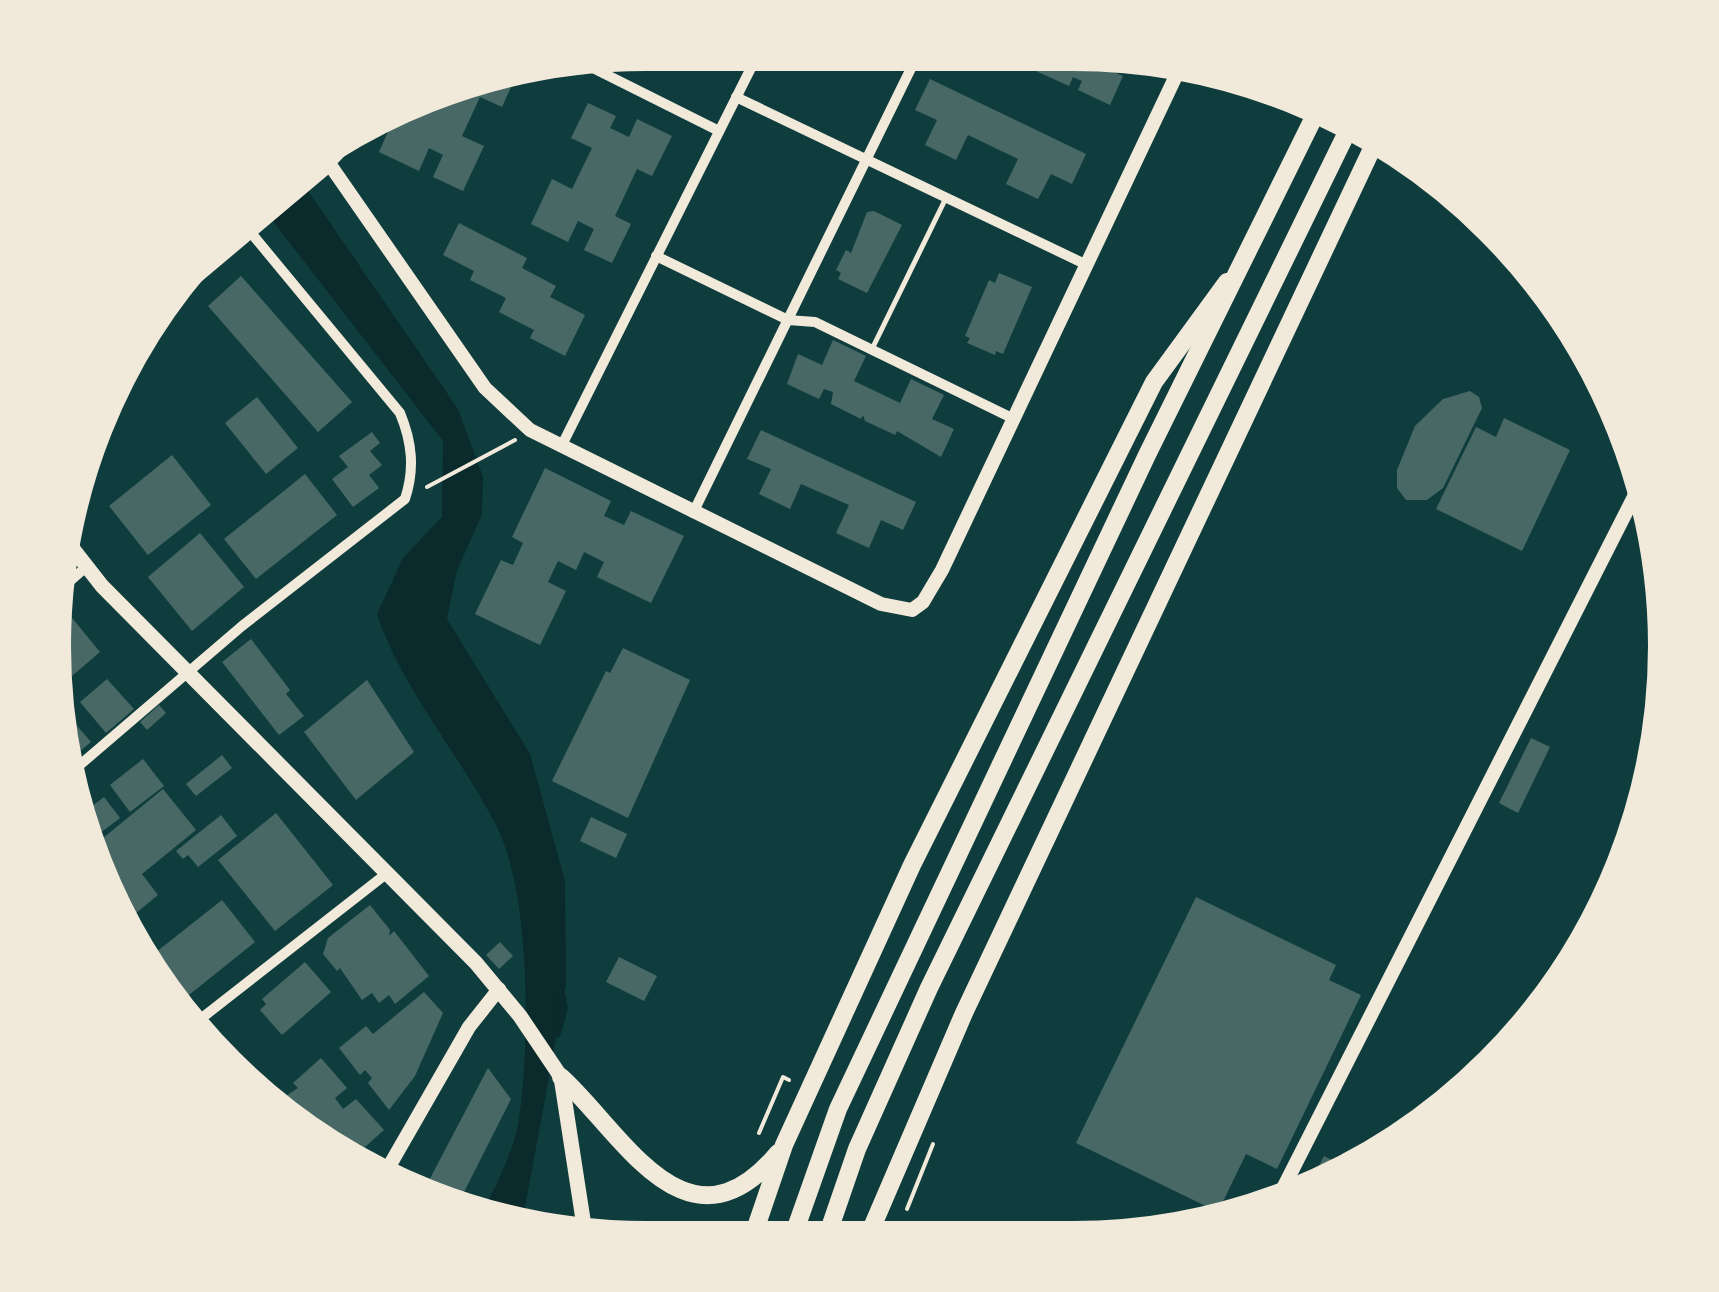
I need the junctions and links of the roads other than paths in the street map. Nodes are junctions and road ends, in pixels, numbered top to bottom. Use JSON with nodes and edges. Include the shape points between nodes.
{"nodes":[{"id":1,"x":752,"y":65,"type":"edge"},
{"id":2,"x":913,"y":65,"type":"edge"},
{"id":3,"x":591,"y":68,"type":"edge"},
{"id":4,"x":1177,"y":75,"type":"edge"},
{"id":5,"x":736,"y":97,"type":"junction"},
{"id":6,"x":1314,"y":118,"type":"edge"},
{"id":7,"x":719,"y":130,"type":"junction"},
{"id":8,"x":1346,"y":134,"type":"edge"},
{"id":9,"x":1372,"y":148,"type":"edge"},
{"id":10,"x":343,"y":151,"type":"edge"},
{"id":11,"x":866,"y":160,"type":"junction"},
{"id":12,"x":327,"y":161,"type":"edge"},
{"id":13,"x":329,"y":165,"type":"junction"},
{"id":14,"x":946,"y":198,"type":"junction"},
{"id":15,"x":255,"y":232,"type":"junction"},
{"id":16,"x":1252,"y":250,"type":"junction"},
{"id":17,"x":656,"y":256,"type":"junction"},
{"id":18,"x":1087,"y":265,"type":"junction"},
{"id":19,"x":196,"y":278,"type":"edge"},
{"id":20,"x":788,"y":320,"type":"junction"},
{"id":21,"x":872,"y":350,"type":"junction"},
{"id":22,"x":1014,"y":420,"type":"junction"},
{"id":23,"x":560,"y":447,"type":"junction"},
{"id":24,"x":1634,"y":497,"type":"edge"},
{"id":25,"x":693,"y":513,"type":"junction"},
{"id":26,"x":73,"y":551,"type":"edge"},
{"id":27,"x":85,"y":568,"type":"junction"},
{"id":28,"x":69,"y":582,"type":"edge"},
{"id":29,"x":188,"y":673,"type":"junction"},
{"id":30,"x":78,"y":767,"type":"edge"},
{"id":31,"x":386,"y":874,"type":"junction"},
{"id":32,"x":499,"y":989,"type":"junction"},
{"id":33,"x":201,"y":1019,"type":"edge"},
{"id":34,"x":561,"y":1077,"type":"junction"},
{"id":35,"x":784,"y":1145,"type":"junction"},
{"id":36,"x":388,"y":1167,"type":"edge"},
{"id":37,"x":1284,"y":1187,"type":"edge"},
{"id":38,"x":882,"y":1204,"type":"junction"},
{"id":39,"x":583,"y":1223,"type":"edge"},
{"id":40,"x":756,"y":1227,"type":"edge"},
{"id":41,"x":797,"y":1227,"type":"edge"},
{"id":42,"x":830,"y":1227,"type":"edge"},
{"id":43,"x":872,"y":1227,"type":"edge"},
{"id":44,"x":879,"y":1227,"type":"edge"}],
"edges":[{"from":1,"to":5,"type":"street"},
{"from":2,"to":11,"type":"street"},
{"from":3,"to":7,"type":"street"},
{"from":4,"to":18,"type":"street"},
{"from":5,"to":7,"type":"street"},
{"from":5,"to":11,"type":"street"},
{"from":6,"to":16,"type":"highway"},
{"from":7,"to":17,"type":"street"},
{"from":8,"to":42,"type":"highway","via":[[928,988]]},
{"from":9,"to":38,"type":"highway","via":[[964,1013]]},
{"from":10,"to":13,"type":"street"},
{"from":11,"to":14,"type":"street"},
{"from":11,"to":20,"type":"street"},
{"from":12,"to":13,"type":"street"},
{"from":13,"to":15,"type":"street"},
{"from":13,"to":23,"type":"street","via":[[485,388],[530,430]]},
{"from":14,"to":18,"type":"street"},
{"from":14,"to":21,"type":"lane"},
{"from":15,"to":19,"type":"street"},
{"from":15,"to":29,"type":"street","via":[[400,413],[410,436],[412,476],[405,499]]},
{"from":16,"to":35,"type":"highway","via":[[1154,382],[905,879]]},
{"from":16,"to":41,"type":"highway","via":[[1147,455],[838,1109]]},
{"from":17,"to":20,"type":"street"},
{"from":17,"to":23,"type":"street"},
{"from":18,"to":22,"type":"street"},
{"from":20,"to":21,"type":"street","via":[[815,322]]},
{"from":20,"to":25,"type":"street"},
{"from":21,"to":22,"type":"street"},
{"from":22,"to":25,"type":"street","via":[[932,589],[912,610],[881,604]]},
{"from":23,"to":25,"type":"street"},
{"from":24,"to":37,"type":"street"},
{"from":26,"to":27,"type":"main road"},
{"from":27,"to":28,"type":"street"},
{"from":27,"to":29,"type":"main road"},
{"from":29,"to":30,"type":"street"},
{"from":29,"to":31,"type":"main road"},
{"from":31,"to":32,"type":"main road"},
{"from":31,"to":33,"type":"street"},
{"from":32,"to":34,"type":"main road"},
{"from":32,"to":36,"type":"street","via":[[469,1027]]},
{"from":34,"to":35,"type":"highway","via":[[641,1166],[698,1194],[745,1182]]},
{"from":34,"to":39,"type":"main road"},
{"from":35,"to":40,"type":"highway"},
{"from":38,"to":43,"type":"highway"},
{"from":38,"to":44,"type":"highway"}]}
